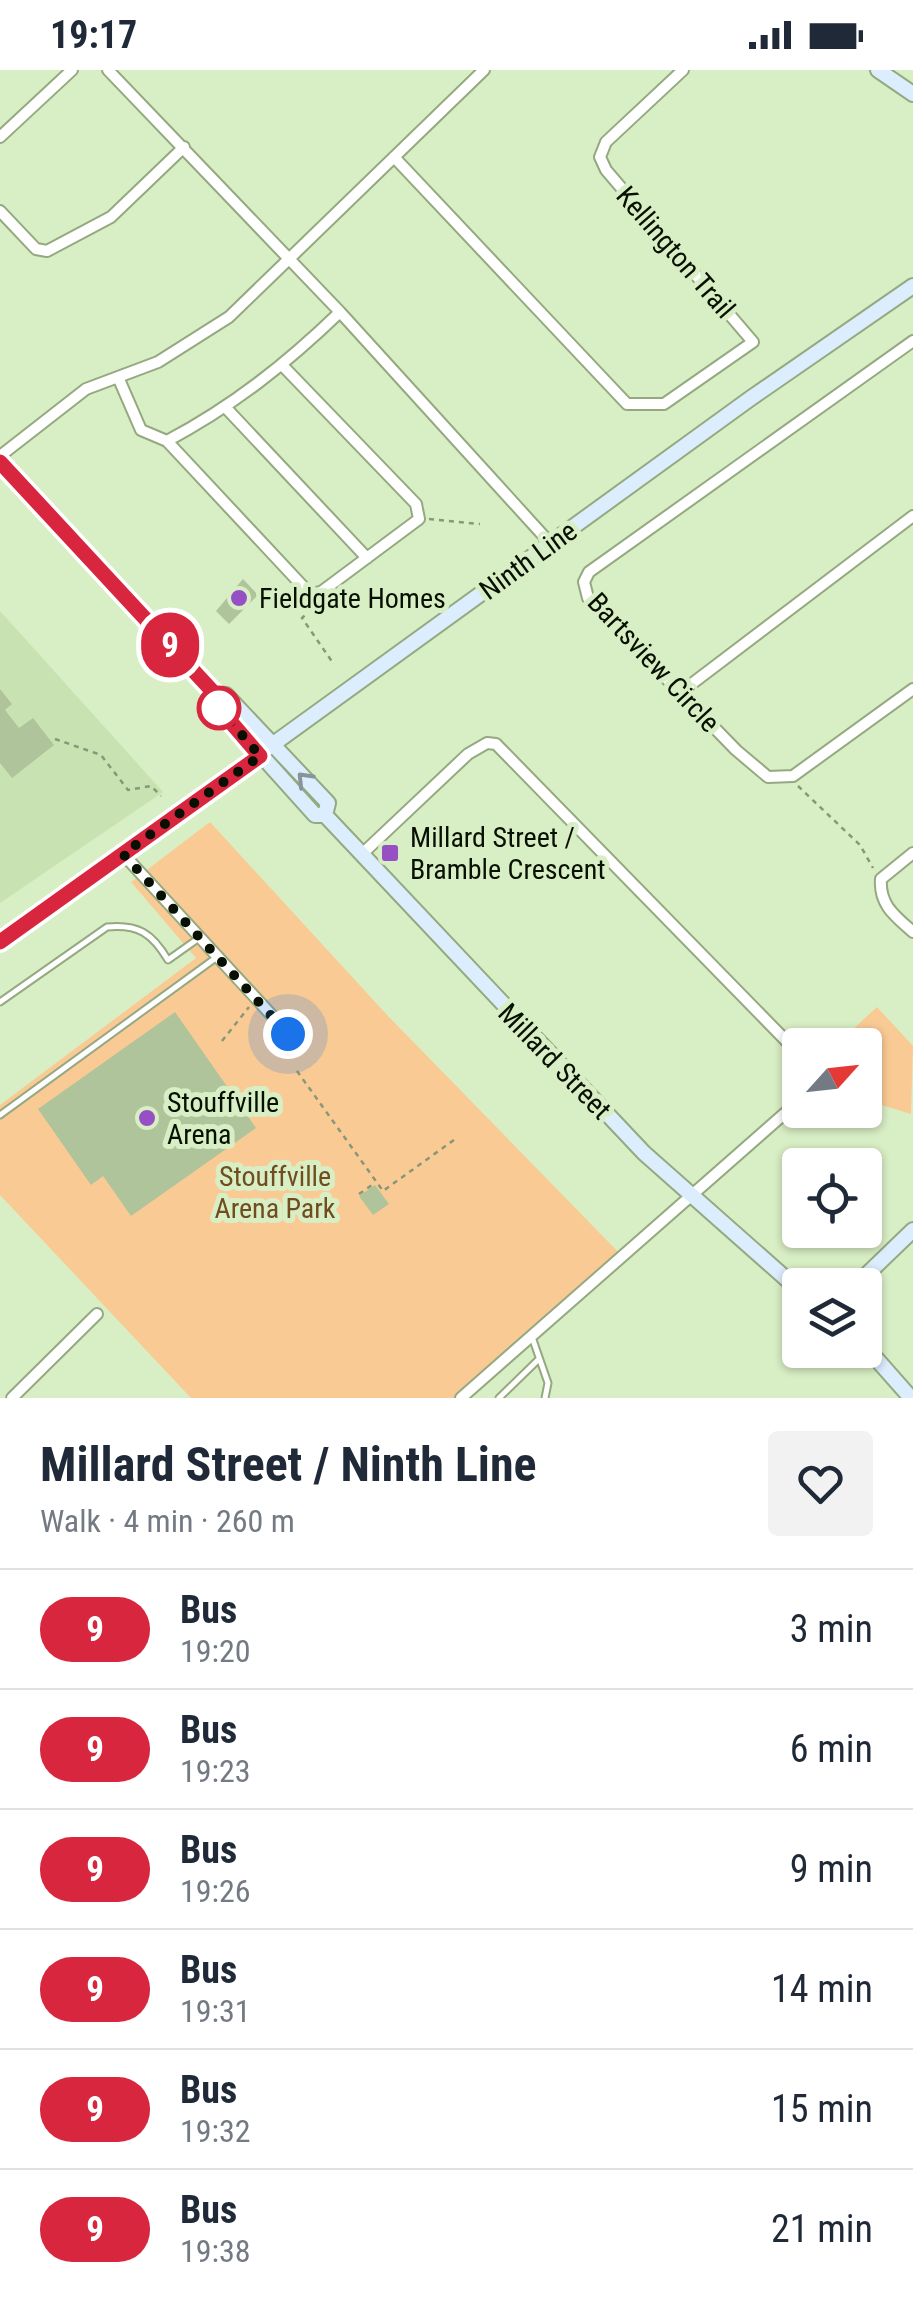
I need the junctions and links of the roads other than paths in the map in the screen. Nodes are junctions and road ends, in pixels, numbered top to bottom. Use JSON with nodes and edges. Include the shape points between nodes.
{"nodes":[{"id":1,"x":72,"y":70,"type":"edge"},
{"id":2,"x":108,"y":70,"type":"edge"},
{"id":3,"x":484,"y":70,"type":"edge"},
{"id":4,"x":683,"y":70,"type":"edge"},
{"id":5,"x":882,"y":71,"type":"edge"},
{"id":6,"x":913,"y":94,"type":"edge"},
{"id":7,"x":1,"y":114,"type":"edge"},
{"id":8,"x":11,"y":124,"type":"junction"},
{"id":9,"x":0,"y":137,"type":"edge"},
{"id":10,"x":184,"y":147,"type":"junction"},
{"id":11,"x":394,"y":157,"type":"junction"},
{"id":12,"x":0,"y":211,"type":"edge"},
{"id":13,"x":288,"y":256,"type":"junction"},
{"id":14,"x":913,"y":286,"type":"edge"},
{"id":15,"x":340,"y":312,"type":"junction"},
{"id":16,"x":913,"y":341,"type":"edge"},
{"id":17,"x":282,"y":366,"type":"junction"},
{"id":18,"x":118,"y":377,"type":"junction"},
{"id":19,"x":227,"y":409,"type":"junction"},
{"id":20,"x":167,"y":441,"type":"junction"},
{"id":21,"x":0,"y":459,"type":"edge"},
{"id":22,"x":913,"y":516,"type":"edge"},
{"id":23,"x":550,"y":543,"type":"junction"},
{"id":24,"x":367,"y":558,"type":"junction"},
{"id":25,"x":913,"y":690,"type":"edge"},
{"id":26,"x":681,"y":692,"type":"junction"},
{"id":27,"x":266,"y":751,"type":"junction"},
{"id":28,"x":913,"y":853,"type":"edge"},
{"id":29,"x":123,"y":854,"type":"junction"},
{"id":30,"x":361,"y":855,"type":"junction"},
{"id":31,"x":913,"y":932,"type":"edge"},
{"id":32,"x":200,"y":938,"type":"junction"},
{"id":33,"x":0,"y":942,"type":"edge"},
{"id":34,"x":217,"y":957,"type":"junction"},
{"id":35,"x":0,"y":1002,"type":"edge"},
{"id":36,"x":288,"y":1034,"type":"dead end"},
{"id":37,"x":782,"y":1038,"type":"edge"},
{"id":38,"x":0,"y":1114,"type":"edge"},
{"id":39,"x":782,"y":1116,"type":"edge"},
{"id":40,"x":691,"y":1199,"type":"junction"},
{"id":41,"x":913,"y":1230,"type":"edge"},
{"id":42,"x":874,"y":1268,"type":"edge"},
{"id":43,"x":782,"y":1275,"type":"edge"},
{"id":44,"x":96,"y":1314,"type":"dead end"},
{"id":45,"x":531,"y":1334,"type":"junction"},
{"id":46,"x":540,"y":1359,"type":"junction"},
{"id":47,"x":882,"y":1365,"type":"edge"},
{"id":48,"x":12,"y":1398,"type":"edge"},
{"id":49,"x":461,"y":1398,"type":"edge"},
{"id":50,"x":499,"y":1398,"type":"edge"},
{"id":51,"x":545,"y":1398,"type":"edge"},
{"id":52,"x":912,"y":1398,"type":"edge"}],
"edges":[{"from":1,"to":8,"type":"street"},
{"from":2,"to":10,"type":"street"},
{"from":3,"to":11,"type":"street"},
{"from":4,"to":11,"type":"street","name":"Kellington Trail","via":[[606,142],[600,158],[753,342],[664,404],[627,404]]},
{"from":5,"to":6,"type":"street"},
{"from":7,"to":8,"type":"street"},
{"from":8,"to":9,"type":"street"},
{"from":10,"to":12,"type":"street","via":[[110,217],[47,252]]},
{"from":10,"to":13,"type":"street"},
{"from":11,"to":13,"type":"street"},
{"from":13,"to":15,"type":"street"},
{"from":13,"to":18,"type":"street","via":[[228,316],[158,362]]},
{"from":14,"to":23,"type":"street","name":"Ninth Line"},
{"from":15,"to":17,"type":"street"},
{"from":15,"to":23,"type":"street"},
{"from":16,"to":26,"type":"street","name":"Bartsview Circle","via":[[589,572],[588,598]]},
{"from":17,"to":19,"type":"street"},
{"from":17,"to":24,"type":"street","via":[[416,504],[419,519]]},
{"from":18,"to":20,"type":"street","via":[[141,430]]},
{"from":18,"to":21,"type":"street","via":[[86,389]]},
{"from":19,"to":20,"type":"street"},
{"from":19,"to":24,"type":"street"},
{"from":20,"to":24,"type":"street","via":[[310,594]]},
{"from":21,"to":27,"type":"street","name":"Millard Street","via":[[215,694],[217,706]]},
{"from":22,"to":26,"type":"street"},
{"from":23,"to":27,"type":"street","name":"Ninth Line"},
{"from":25,"to":26,"type":"street","name":"Bartsview Circle","via":[[781,779],[758,770]]},
{"from":27,"to":29,"type":"street","name":"Ninth Line"},
{"from":27,"to":30,"type":"street","name":"Millard Street","via":[[315,815],[325,814]]},
{"from":28,"to":31,"type":"street","via":[[880,879],[885,906]]},
{"from":29,"to":32,"type":"street"},
{"from":29,"to":33,"type":"street","name":"Ninth Line"},
{"from":30,"to":37,"type":"street","via":[[468,754],[496,744]]},
{"from":30,"to":40,"type":"street","name":"Millard Street"},
{"from":32,"to":34,"type":"street"},
{"from":32,"to":35,"type":"lane","via":[[168,960],[146,931],[108,927]]},
{"from":34,"to":36,"type":"street"},
{"from":34,"to":38,"type":"lane"},
{"from":39,"to":40,"type":"street"},
{"from":40,"to":43,"type":"street","name":"Millard Street"},
{"from":40,"to":45,"type":"street"},
{"from":41,"to":42,"type":"street"},
{"from":44,"to":48,"type":"street"},
{"from":45,"to":46,"type":"lane"},
{"from":45,"to":49,"type":"street"},
{"from":46,"to":50,"type":"lane"},
{"from":46,"to":51,"type":"lane"},
{"from":47,"to":52,"type":"street"}]}
